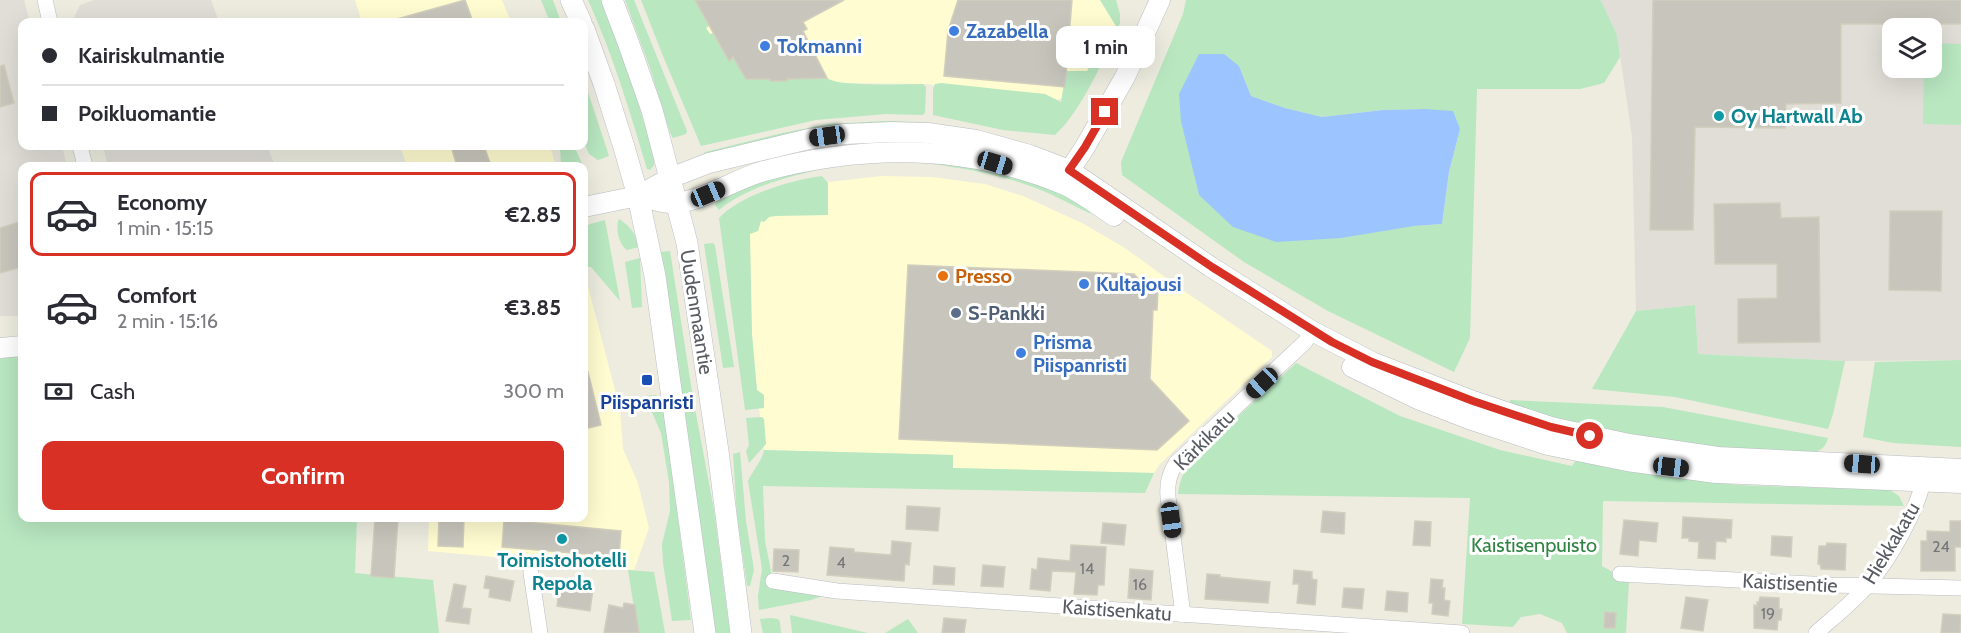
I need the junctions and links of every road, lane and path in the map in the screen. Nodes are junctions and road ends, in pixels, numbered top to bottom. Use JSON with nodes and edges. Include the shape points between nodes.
{"nodes":[{"id":1,"x":45,"y":0,"type":"edge"},
{"id":2,"x":571,"y":0,"type":"edge"},
{"id":3,"x":612,"y":0,"type":"edge"},
{"id":4,"x":1160,"y":0,"type":"edge"},
{"id":5,"x":49,"y":18,"type":"edge"},
{"id":6,"x":579,"y":18,"type":"edge"},
{"id":7,"x":588,"y":40,"type":"edge"},
{"id":8,"x":1065,"y":177,"type":"junction"},
{"id":9,"x":670,"y":178,"type":"junction"},
{"id":10,"x":638,"y":196,"type":"junction"},
{"id":11,"x":676,"y":203,"type":"junction"},
{"id":12,"x":588,"y":206,"type":"edge"},
{"id":13,"x":1309,"y":336,"type":"junction"},
{"id":14,"x":18,"y":346,"type":"edge"},
{"id":15,"x":0,"y":348,"type":"edge"},
{"id":16,"x":1961,"y":469,"type":"edge"},
{"id":17,"x":1924,"y":475,"type":"junction"},
{"id":18,"x":1961,"y":483,"type":"edge"},
{"id":19,"x":531,"y":573,"type":"dead end"},
{"id":20,"x":1620,"y":574,"type":"dead end"},
{"id":21,"x":773,"y":581,"type":"dead end"},
{"id":22,"x":1868,"y":585,"type":"junction"},
{"id":23,"x":1961,"y":588,"type":"edge"},
{"id":24,"x":1183,"y":615,"type":"junction"},
{"id":25,"x":540,"y":633,"type":"edge"},
{"id":26,"x":705,"y":633,"type":"edge"},
{"id":27,"x":741,"y":633,"type":"edge"},
{"id":28,"x":1462,"y":633,"type":"edge"},
{"id":29,"x":1816,"y":633,"type":"edge"}],
"edges":[{"from":1,"to":5,"type":"street"},
{"from":2,"to":6,"type":"main road"},
{"from":3,"to":9,"type":"main road","name":"Uudenmaantie","via":[[652,110]]},
{"from":4,"to":8,"type":"street","via":[[1125,77]]},
{"from":7,"to":10,"type":"main road","name":"Uudenmaantie"},
{"from":8,"to":9,"type":"street","via":[[1030,155],[976,140],[891,132],[809,139],[709,163]]},
{"from":8,"to":11,"type":"street","via":[[967,157],[891,151],[813,159],[760,172]]},
{"from":8,"to":13,"type":"street","via":[[1212,267]]},
{"from":9,"to":10,"type":"street"},
{"from":9,"to":11,"type":"main road","name":"Uudenmaantie"},
{"from":10,"to":11,"type":"street"},
{"from":10,"to":12,"type":"street"},
{"from":10,"to":26,"type":"main road","name":"Uudenmaantie","via":[[664,330]]},
{"from":11,"to":27,"type":"main road","name":"Uudenmaantie","via":[[690,264]]},
{"from":13,"to":17,"type":"street","via":[[1473,401],[1551,427],[1718,457]]},
{"from":13,"to":24,"type":"street","name":"Kärkikatu","via":[[1171,471],[1168,497]]},
{"from":14,"to":15,"type":"street"},
{"from":16,"to":17,"type":"street"},
{"from":17,"to":18,"type":"street"},
{"from":17,"to":22,"type":"street","name":"Hiekkakatu","via":[[1908,522]]},
{"from":19,"to":25,"type":"street"},
{"from":20,"to":22,"type":"street","name":"Kaistisentie"},
{"from":21,"to":24,"type":"street","name":"Kaistisenkatu","via":[[837,591]]},
{"from":22,"to":23,"type":"street","name":"Kaistisentie"},
{"from":22,"to":29,"type":"street","name":"Hiekkakatu"},
{"from":24,"to":28,"type":"street","name":"Kaistisenkatu"}]}
